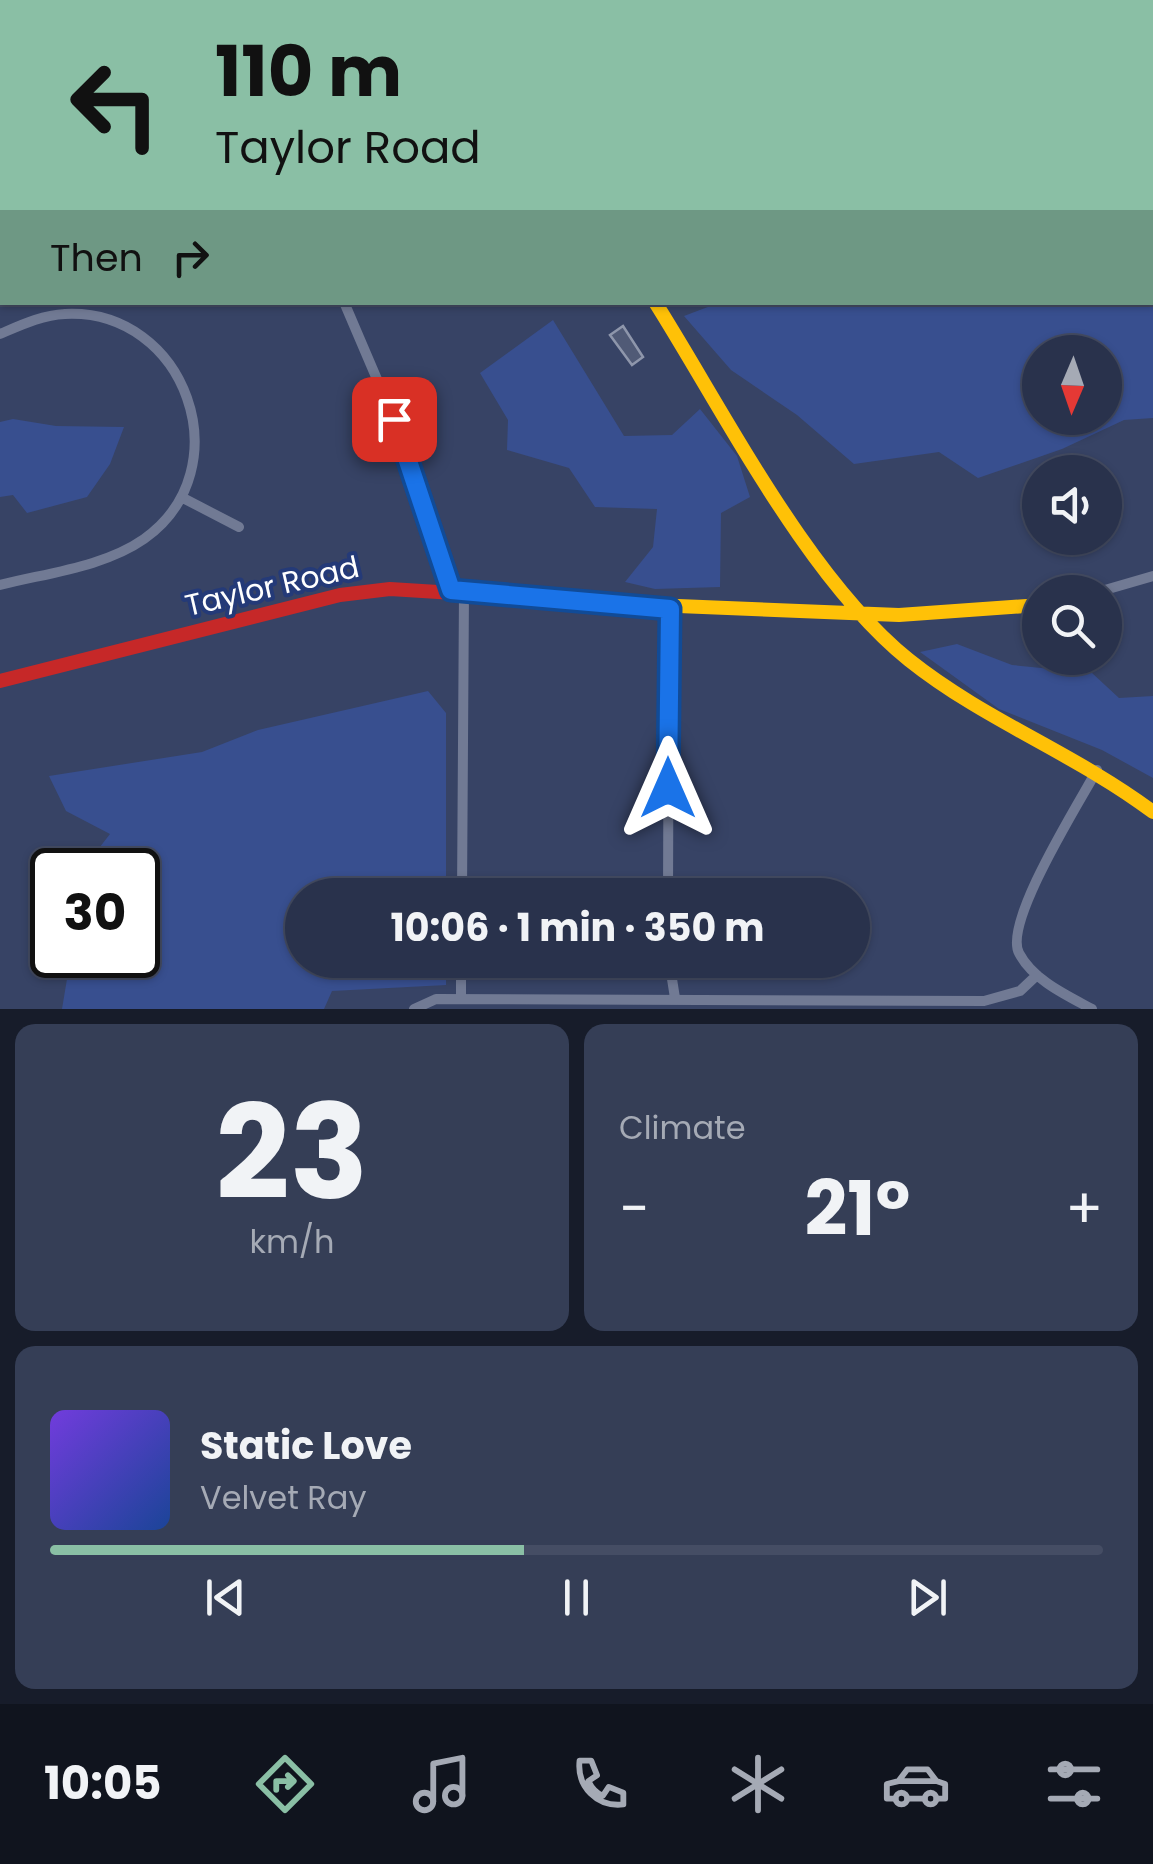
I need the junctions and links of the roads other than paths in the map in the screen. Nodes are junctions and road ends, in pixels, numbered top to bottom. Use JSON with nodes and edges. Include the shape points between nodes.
{"nodes":[{"id":1,"x":345,"y":305,"type":"edge"},
{"id":2,"x":657,"y":305,"type":"edge"},
{"id":3,"x":0,"y":334,"type":"edge"},
{"id":4,"x":183,"y":498,"type":"junction"},
{"id":5,"x":238,"y":527,"type":"dead end"},
{"id":6,"x":1153,"y":576,"type":"edge"},
{"id":7,"x":0,"y":585,"type":"edge"},
{"id":8,"x":1122,"y":585,"type":"edge"},
{"id":9,"x":458,"y":591,"type":"junction"},
{"id":10,"x":1022,"y":606,"type":"edge"},
{"id":11,"x":670,"y":609,"type":"junction"},
{"id":12,"x":860,"y":614,"type":"junction"},
{"id":13,"x":0,"y":681,"type":"edge"},
{"id":14,"x":1097,"y":770,"type":"junction"},
{"id":15,"x":1153,"y":812,"type":"edge"},
{"id":16,"x":462,"y":878,"type":"edge"},
{"id":17,"x":668,"y":878,"type":"edge"},
{"id":18,"x":1036,"y":975,"type":"junction"},
{"id":19,"x":461,"y":978,"type":"edge"},
{"id":20,"x":672,"y":978,"type":"edge"},
{"id":21,"x":675,"y":998,"type":"junction"},
{"id":22,"x":461,"y":999,"type":"junction"},
{"id":23,"x":874,"y":1004,"type":"edge"},
{"id":24,"x":414,"y":1009,"type":"edge"},
{"id":25,"x":1092,"y":1009,"type":"edge"}],
"edges":[{"from":1,"to":9,"type":"street"},
{"from":2,"to":12,"type":"street","via":[[808,546]]},
{"from":3,"to":4,"type":"street","via":[[50,316],[84,314],[119,323],[159,350],[179,376],[195,420],[196,452]]},
{"from":4,"to":5,"type":"street"},
{"from":4,"to":7,"type":"street","via":[[155,530],[116,554]]},
{"from":6,"to":8,"type":"street"},
{"from":9,"to":11,"type":"street","name":"Taylor Road"},
{"from":9,"to":13,"type":"street","name":"Taylor Road","via":[[340,596]]},
{"from":9,"to":16,"type":"street"},
{"from":10,"to":12,"type":"street","name":"Taylor Road"},
{"from":11,"to":12,"type":"street","name":"Taylor Road"},
{"from":11,"to":17,"type":"street"},
{"from":12,"to":14,"type":"street","via":[[931,677]]},
{"from":14,"to":15,"type":"street"},
{"from":14,"to":18,"type":"street","via":[[1016,922],[1016,945]]},
{"from":18,"to":23,"type":"street","via":[[1020,991],[984,1001]]},
{"from":18,"to":25,"type":"street"},
{"from":19,"to":22,"type":"street"},
{"from":20,"to":21,"type":"street"},
{"from":21,"to":22,"type":"street"},
{"from":21,"to":23,"type":"street"},
{"from":22,"to":24,"type":"street","via":[[429,1000]]}]}
